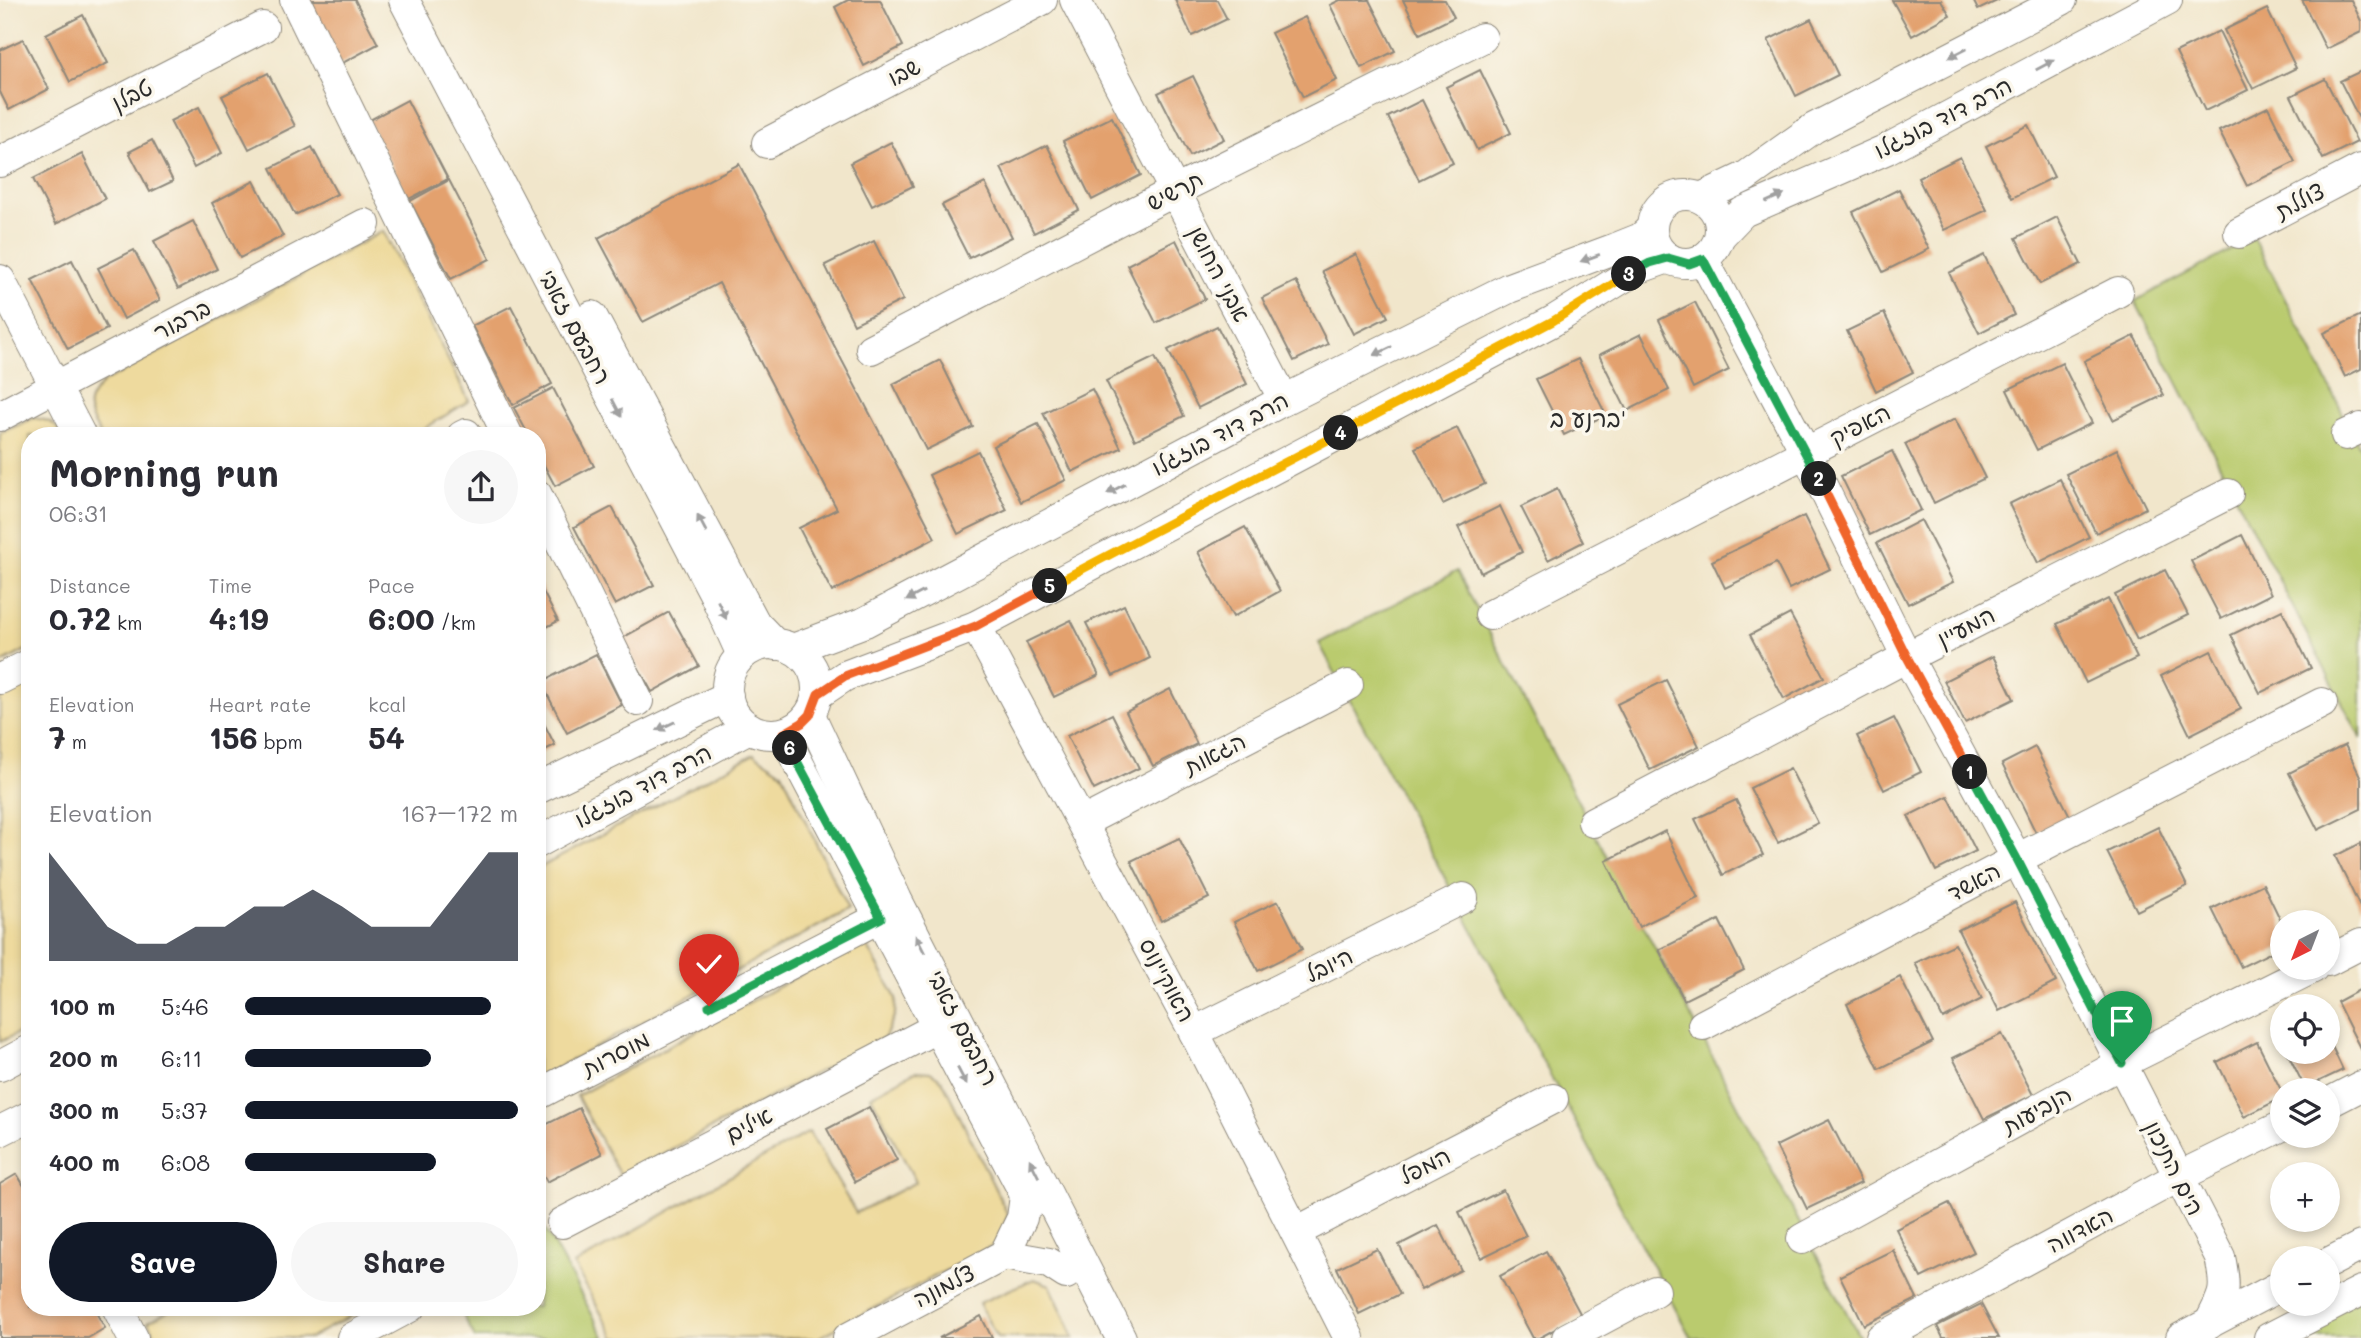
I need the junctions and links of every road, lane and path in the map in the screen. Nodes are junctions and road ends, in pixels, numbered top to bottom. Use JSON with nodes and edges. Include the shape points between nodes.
{"nodes":[{"id":1,"x":295,"y":0,"type":"edge"},
{"id":2,"x":404,"y":0,"type":"edge"},
{"id":3,"x":425,"y":0,"type":"edge"},
{"id":4,"x":1042,"y":0,"type":"edge"},
{"id":5,"x":1075,"y":0,"type":"edge"},
{"id":6,"x":2062,"y":0,"type":"edge"},
{"id":7,"x":2167,"y":0,"type":"edge"},
{"id":8,"x":2028,"y":9,"type":"edge"},
{"id":9,"x":263,"y":27,"type":"dead end"},
{"id":10,"x":1482,"y":38,"type":"dead end"},
{"id":11,"x":767,"y":143,"type":"dead end"},
{"id":12,"x":0,"y":162,"type":"edge"},
{"id":13,"x":2361,"y":169,"type":"edge"},
{"id":14,"x":1175,"y":191,"type":"junction"},
{"id":15,"x":1701,"y":198,"type":"junction"},
{"id":16,"x":365,"y":224,"type":"dead end"},
{"id":17,"x":1651,"y":229,"type":"junction"},
{"id":18,"x":2239,"y":233,"type":"dead end"},
{"id":19,"x":1712,"y":248,"type":"junction"},
{"id":20,"x":1668,"y":258,"type":"junction"},
{"id":21,"x":0,"y":280,"type":"edge"},
{"id":22,"x":2118,"y":292,"type":"dead end"},
{"id":23,"x":871,"y":349,"type":"dead end"},
{"id":24,"x":55,"y":387,"type":"junction"},
{"id":25,"x":1284,"y":400,"type":"junction"},
{"id":26,"x":0,"y":416,"type":"edge"},
{"id":27,"x":75,"y":427,"type":"edge"},
{"id":28,"x":504,"y":427,"type":"edge"},
{"id":29,"x":1806,"y":453,"type":"junction"},
{"id":30,"x":2228,"y":494,"type":"dead end"},
{"id":31,"x":546,"y":513,"type":"edge"},
{"id":32,"x":1490,"y":615,"type":"dead end"},
{"id":33,"x":976,"y":626,"type":"junction"},
{"id":34,"x":784,"y":647,"type":"junction"},
{"id":35,"x":742,"y":655,"type":"junction"},
{"id":36,"x":1907,"y":657,"type":"junction"},
{"id":37,"x":21,"y":668,"type":"edge"},
{"id":38,"x":0,"y":679,"type":"edge"},
{"id":39,"x":1348,"y":685,"type":"dead end"},
{"id":40,"x":728,"y":696,"type":"junction"},
{"id":41,"x":638,"y":701,"type":"dead end"},
{"id":42,"x":2322,"y":703,"type":"dead end"},
{"id":43,"x":814,"y":704,"type":"junction"},
{"id":44,"x":749,"y":729,"type":"junction"},
{"id":45,"x":783,"y":734,"type":"junction"},
{"id":46,"x":546,"y":785,"type":"edge"},
{"id":47,"x":1083,"y":822,"type":"junction"},
{"id":48,"x":1593,"y":822,"type":"dead end"},
{"id":49,"x":546,"y":838,"type":"edge"},
{"id":50,"x":2017,"y":859,"type":"junction"},
{"id":51,"x":1463,"y":898,"type":"dead end"},
{"id":52,"x":881,"y":918,"type":"junction"},
{"id":53,"x":2361,"y":944,"type":"edge"},
{"id":54,"x":2340,"y":955,"type":"edge"},
{"id":55,"x":2289,"y":980,"type":"edge"},
{"id":56,"x":1703,"y":1025,"type":"dead end"},
{"id":57,"x":936,"y":1028,"type":"junction"},
{"id":58,"x":1194,"y":1032,"type":"junction"},
{"id":59,"x":21,"y":1055,"type":"edge"},
{"id":60,"x":2122,"y":1063,"type":"junction"},
{"id":61,"x":0,"y":1066,"type":"edge"},
{"id":62,"x":2361,"y":1086,"type":"edge"},
{"id":63,"x":546,"y":1090,"type":"edge"},
{"id":64,"x":2340,"y":1097,"type":"edge"},
{"id":65,"x":1553,"y":1099,"type":"dead end"},
{"id":66,"x":2270,"y":1132,"type":"edge"},
{"id":67,"x":2178,"y":1177,"type":"junction"},
{"id":68,"x":1026,"y":1196,"type":"junction"},
{"id":69,"x":562,"y":1223,"type":"dead end"},
{"id":70,"x":1296,"y":1233,"type":"junction"},
{"id":71,"x":1802,"y":1239,"type":"dead end"},
{"id":72,"x":2361,"y":1246,"type":"edge"},
{"id":73,"x":1004,"y":1255,"type":"junction"},
{"id":74,"x":2220,"y":1257,"type":"junction"},
{"id":75,"x":2340,"y":1257,"type":"edge"},
{"id":76,"x":1066,"y":1273,"type":"junction"},
{"id":77,"x":2270,"y":1284,"type":"edge"},
{"id":78,"x":1655,"y":1291,"type":"dead end"},
{"id":79,"x":2361,"y":1291,"type":"edge"},
{"id":80,"x":2270,"y":1292,"type":"edge"},
{"id":81,"x":393,"y":1316,"type":"edge"},
{"id":82,"x":2209,"y":1324,"type":"junction"},
{"id":83,"x":352,"y":1338,"type":"edge"},
{"id":84,"x":848,"y":1338,"type":"edge"},
{"id":85,"x":1097,"y":1338,"type":"edge"},
{"id":86,"x":1121,"y":1338,"type":"edge"},
{"id":87,"x":1349,"y":1338,"type":"edge"},
{"id":88,"x":1567,"y":1338,"type":"edge"},
{"id":89,"x":1881,"y":1338,"type":"edge"},
{"id":90,"x":2181,"y":1338,"type":"edge"},
{"id":91,"x":2269,"y":1338,"type":"edge"}],
"edges":[{"from":1,"to":28,"type":"street"},
{"from":2,"to":35,"type":"street","name":"רחבעם זאבי","one_way":true,"via":[[714,593]]},
{"from":34,"to":3,"type":"street","name":"רחבעם זאבי","one_way":true,"via":[[755,623]]},
{"from":4,"to":11,"type":"street","name":"שבו"},
{"from":5,"to":14,"type":"street","name":"אבני החושן"},
{"from":6,"to":8,"type":"street"},
{"from":19,"to":7,"type":"street","name":"הרב דוד בוזגלו","one_way":true,"via":[[1744,212],[1887,149]]},
{"from":8,"to":15,"type":"street","one_way":true,"via":[[1814,128],[1745,177]]},
{"from":9,"to":12,"type":"street","name":"טבלן"},
{"from":10,"to":14,"type":"street","name":"תרשיש"},
{"from":13,"to":18,"type":"street","name":"צוללת"},
{"from":14,"to":23,"type":"street","name":"תרשיש"},
{"from":14,"to":25,"type":"street","name":"אבני החושן"},
{"from":15,"to":17,"type":"street","via":[[1690,194],[1668,199],[1653,217]]},
{"from":15,"to":19,"type":"street","via":[[1718,214],[1721,225]]},
{"from":16,"to":24,"type":"street","name":"ברבור"},
{"from":17,"to":20,"type":"street","via":[[1653,240]]},
{"from":17,"to":25,"type":"street","name":"הרב דוד בוזגלו","one_way":true,"via":[[1641,238],[1509,288]]},
{"from":19,"to":20,"type":"street","via":[[1689,264]]},
{"from":19,"to":29,"type":"street","name":"הים התיכון"},
{"from":20,"to":33,"type":"street","via":[[1637,269],[1553,321]]},
{"from":21,"to":24,"type":"street"},
{"from":22,"to":29,"type":"street","name":"האפיק"},
{"from":24,"to":26,"type":"street","name":"ברבור"},
{"from":24,"to":27,"type":"street"},
{"from":25,"to":34,"type":"street","name":"הרב דוד בוזגלו","one_way":true,"via":[[865,622]]},
{"from":29,"to":32,"type":"street","name":"האפיק"},
{"from":29,"to":36,"type":"street","name":"הים התיכון"},
{"from":30,"to":36,"type":"street","name":"המעיין"},
{"from":31,"to":41,"type":"street"},
{"from":33,"to":43,"type":"street","via":[[845,676]]},
{"from":33,"to":47,"type":"street","name":"האוקיינוס"},
{"from":34,"to":35,"type":"street","via":[[754,648]]},
{"from":34,"to":43,"type":"street","via":[[813,668],[817,681]]},
{"from":35,"to":40,"type":"street","via":[[729,677]]},
{"from":36,"to":48,"type":"street","name":"המעיין"},
{"from":36,"to":50,"type":"street","name":"הים התיכון"},
{"from":37,"to":38,"type":"street"},
{"from":39,"to":47,"type":"street","name":"הגאות"},
{"from":40,"to":44,"type":"street","via":[[734,714]]},
{"from":40,"to":46,"type":"street","name":"הרב דוד בוזגלו","one_way":true},
{"from":42,"to":50,"type":"street","name":"האשד"},
{"from":43,"to":45,"type":"street","via":[[793,730]]},
{"from":86,"to":43,"type":"street","name":"רחבעם זאבי","one_way":true,"via":[[897,900]]},
{"from":44,"to":45,"type":"street"},
{"from":44,"to":49,"type":"street","name":"הרב דוד בוזגלו"},
{"from":45,"to":52,"type":"street","name":"רחבעם זאבי"},
{"from":47,"to":58,"type":"street","name":"האוקיינוס"},
{"from":50,"to":56,"type":"street","name":"האשד"},
{"from":50,"to":60,"type":"street","name":"הים התיכון"},
{"from":51,"to":58,"type":"street","name":"היובל"},
{"from":52,"to":57,"type":"street","name":"רחבעם זאבי"},
{"from":52,"to":63,"type":"street","name":"מוסרות"},
{"from":53,"to":54,"type":"street"},
{"from":55,"to":60,"type":"street","name":"הנביעות"},
{"from":57,"to":68,"type":"street","name":"רחבעם זאבי","one_way":true},
{"from":57,"to":69,"type":"street","name":"אילים"},
{"from":58,"to":70,"type":"street","name":"האוקיינוס"},
{"from":59,"to":61,"type":"street"},
{"from":60,"to":67,"type":"street","name":"הים התיכון"},
{"from":60,"to":71,"type":"street","name":"הנביעות"},
{"from":62,"to":64,"type":"street"},
{"from":65,"to":70,"type":"street","name":"המפל"},
{"from":66,"to":67,"type":"street","name":"האדווה"},
{"from":67,"to":74,"type":"street","name":"הים התיכון"},
{"from":67,"to":89,"type":"street","name":"האדווה"},
{"from":68,"to":73,"type":"street","via":[[1022,1218]]},
{"from":68,"to":76,"type":"street","name":"רחבעם זאבי"},
{"from":70,"to":87,"type":"street","name":"האוקיינוס"},
{"from":72,"to":75,"type":"street"},
{"from":73,"to":76,"type":"street","via":[[1049,1263]]},
{"from":73,"to":84,"type":"street","name":"צלמונה"},
{"from":74,"to":77,"type":"street","name":"הים התיכון","via":[[2250,1279]]},
{"from":74,"to":82,"type":"street","name":"הים התיכון","via":[[2225,1285]]},
{"from":76,"to":85,"type":"street","name":"רחבעם זאבי"},
{"from":78,"to":88,"type":"street"},
{"from":79,"to":91,"type":"street"},
{"from":80,"to":82,"type":"street"},
{"from":81,"to":83,"type":"street"},
{"from":82,"to":90,"type":"street"}]}
